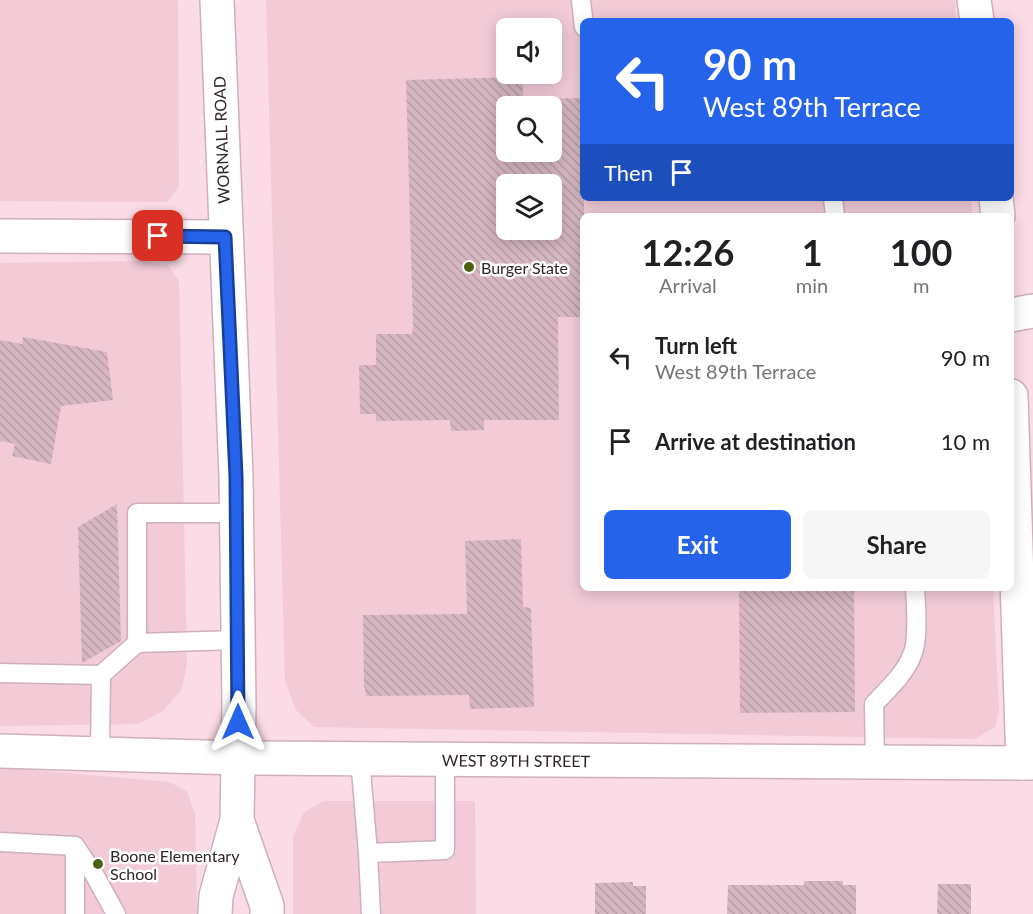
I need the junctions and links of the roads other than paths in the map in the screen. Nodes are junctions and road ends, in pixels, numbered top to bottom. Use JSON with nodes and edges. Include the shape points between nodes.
{"nodes":[{"id":1,"x":217,"y":0,"type":"edge"},
{"id":2,"x":580,"y":0,"type":"edge"},
{"id":3,"x":974,"y":0,"type":"edge"},
{"id":4,"x":582,"y":18,"type":"edge"},
{"id":5,"x":977,"y":18,"type":"edge"},
{"id":6,"x":0,"y":236,"type":"edge"},
{"id":7,"x":225,"y":237,"type":"junction"},
{"id":8,"x":1033,"y":311,"type":"edge"},
{"id":9,"x":1014,"y":314,"type":"edge"},
{"id":10,"x":1014,"y":497,"type":"edge"},
{"id":11,"x":236,"y":513,"type":"junction"},
{"id":12,"x":915,"y":591,"type":"edge"},
{"id":13,"x":237,"y":640,"type":"junction"},
{"id":14,"x":137,"y":643,"type":"junction"},
{"id":15,"x":0,"y":673,"type":"edge"},
{"id":16,"x":101,"y":675,"type":"junction"},
{"id":17,"x":0,"y":751,"type":"edge"},
{"id":18,"x":100,"y":754,"type":"junction"},
{"id":19,"x":237,"y":758,"type":"junction"},
{"id":20,"x":360,"y":758,"type":"junction"},
{"id":21,"x":445,"y":759,"type":"junction"},
{"id":22,"x":874,"y":762,"type":"junction"},
{"id":23,"x":1028,"y":763,"type":"edge"},
{"id":24,"x":237,"y":820,"type":"junction"},
{"id":25,"x":0,"y":842,"type":"edge"},
{"id":26,"x":75,"y":846,"type":"junction"},
{"id":27,"x":368,"y":853,"type":"junction"},
{"id":28,"x":75,"y":914,"type":"edge"},
{"id":29,"x":116,"y":914,"type":"edge"},
{"id":30,"x":215,"y":914,"type":"edge"},
{"id":31,"x":267,"y":914,"type":"edge"},
{"id":32,"x":371,"y":914,"type":"edge"}],
"edges":[{"from":1,"to":7,"type":"street","name":"WORNALL ROAD"},
{"from":2,"to":4,"type":"lane"},
{"from":3,"to":5,"type":"street"},
{"from":6,"to":7,"type":"street"},
{"from":7,"to":11,"type":"street","name":"WORNALL ROAD"},
{"from":8,"to":9,"type":"street"},
{"from":10,"to":23,"type":"street"},
{"from":11,"to":13,"type":"street","name":"WORNALL ROAD"},
{"from":11,"to":14,"type":"lane","via":[[136,513]]},
{"from":12,"to":22,"type":"lane","via":[[913,654],[898,679],[874,704]]},
{"from":13,"to":14,"type":"lane"},
{"from":13,"to":19,"type":"street","name":"WORNALL ROAD"},
{"from":14,"to":16,"type":"lane"},
{"from":15,"to":16,"type":"lane"},
{"from":16,"to":18,"type":"lane"},
{"from":17,"to":18,"type":"street","name":"WEST 89TH STREET"},
{"from":18,"to":19,"type":"street","name":"WEST 89TH STREET"},
{"from":19,"to":20,"type":"street","name":"WEST 89TH STREET"},
{"from":19,"to":24,"type":"street","name":"WORNALL ROAD"},
{"from":20,"to":21,"type":"street","name":"WEST 89TH STREET"},
{"from":20,"to":27,"type":"lane"},
{"from":21,"to":22,"type":"street","name":"WEST 89TH STREET"},
{"from":21,"to":27,"type":"lane","via":[[445,850]]},
{"from":22,"to":23,"type":"street","name":"WEST 89TH STREET"},
{"from":24,"to":30,"type":"street","name":"WORNALL ROAD","via":[[216,896]]},
{"from":24,"to":31,"type":"street","name":"WORNALL ROAD"},
{"from":25,"to":26,"type":"lane"},
{"from":26,"to":28,"type":"lane"},
{"from":26,"to":29,"type":"lane"},
{"from":27,"to":32,"type":"lane"}]}
